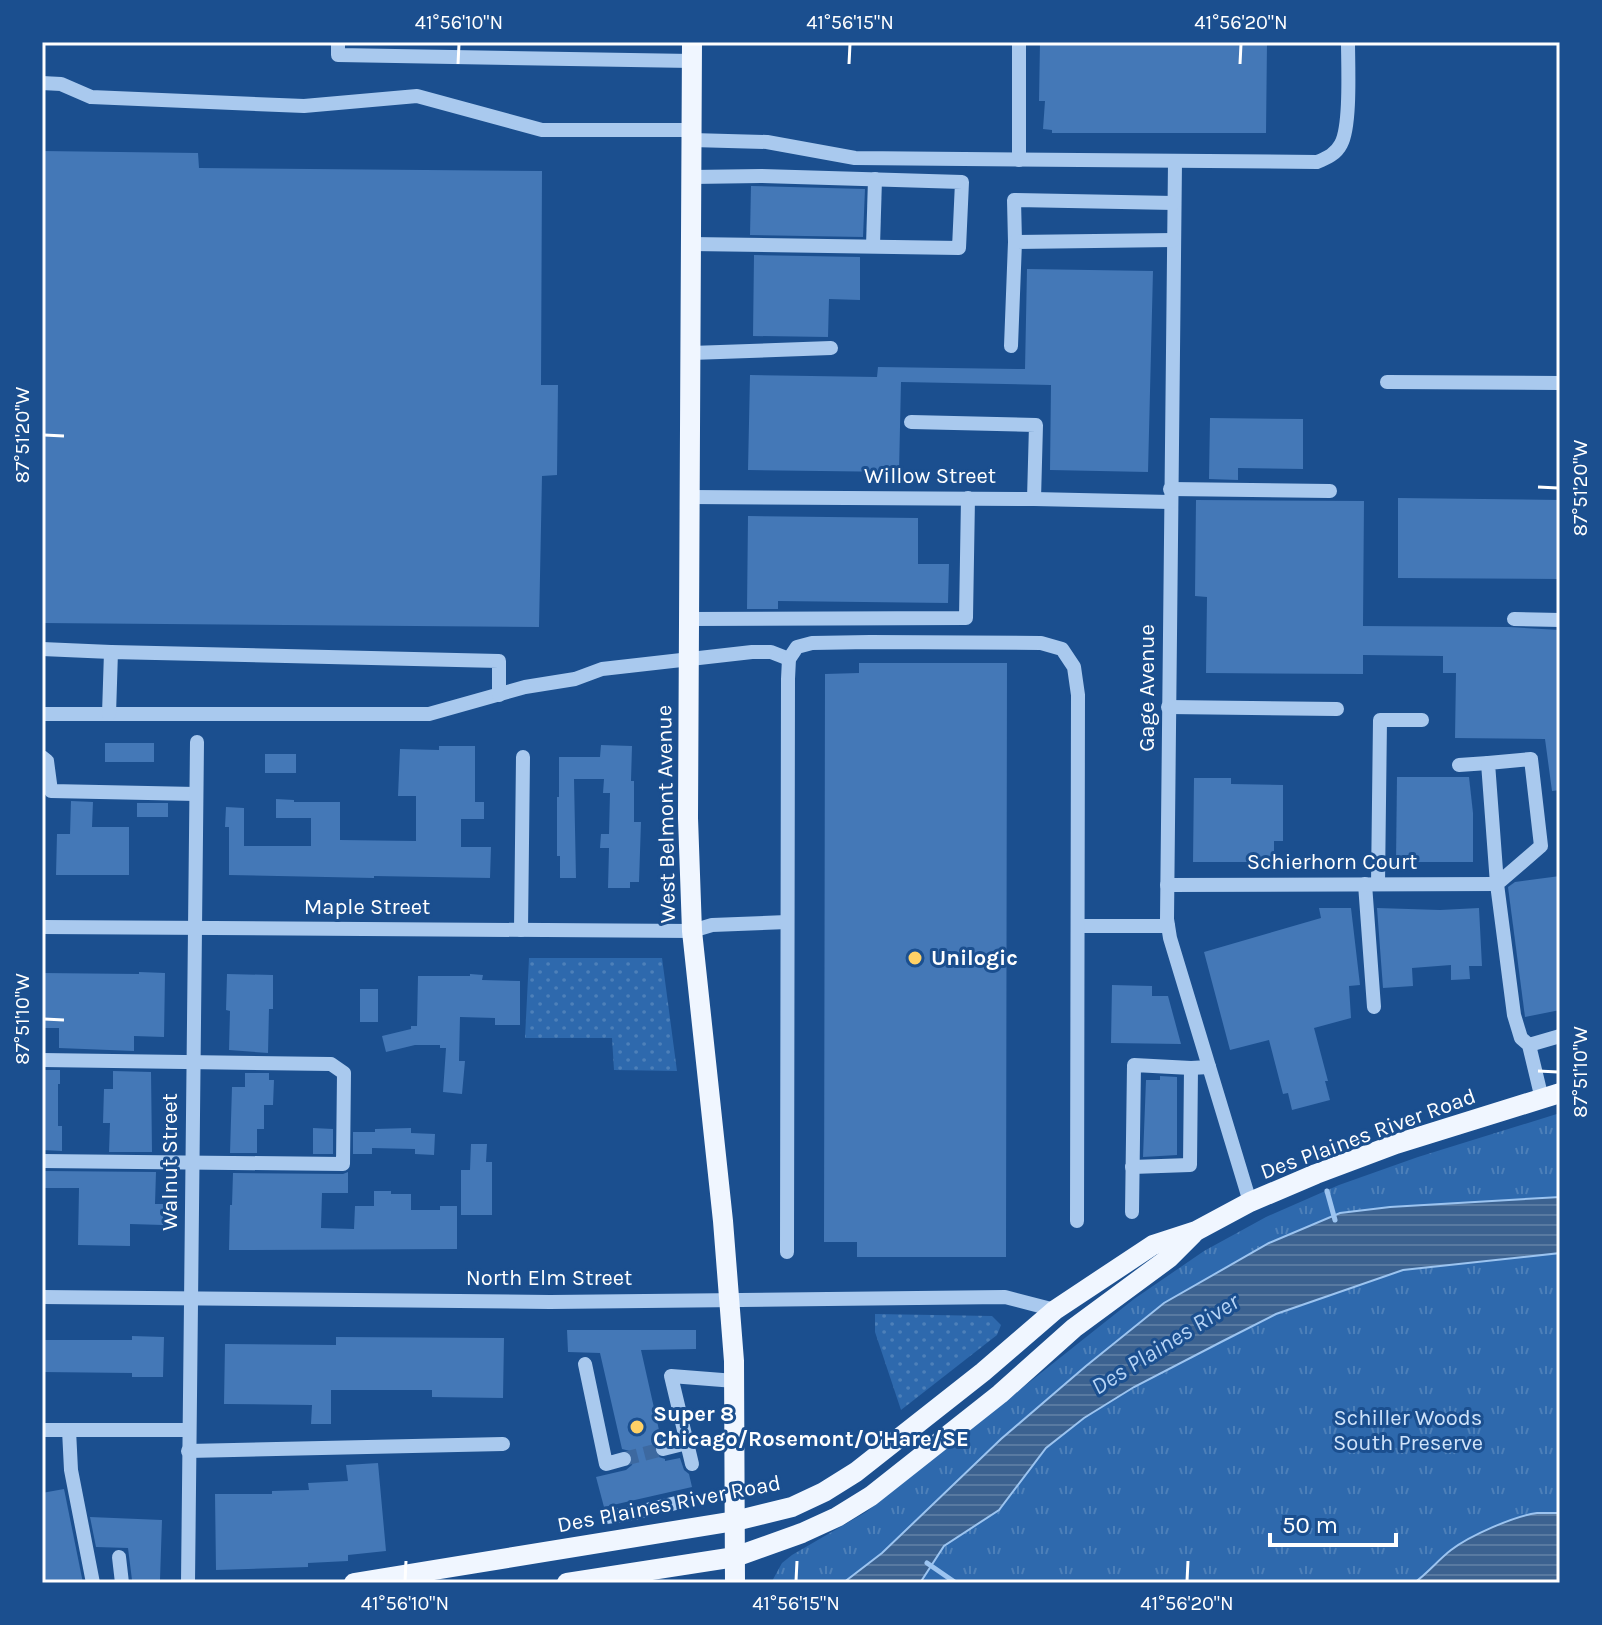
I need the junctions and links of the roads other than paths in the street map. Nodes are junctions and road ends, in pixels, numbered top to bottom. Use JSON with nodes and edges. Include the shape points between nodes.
{"nodes":[{"id":1,"x":338,"y":42,"type":"edge"},
{"id":2,"x":1019,"y":42,"type":"edge"},
{"id":3,"x":1348,"y":42,"type":"edge"},
{"id":4,"x":692,"y":52,"type":"edge"},
{"id":5,"x":42,"y":83,"type":"edge"},
{"id":6,"x":692,"y":135,"type":"junction"},
{"id":7,"x":1019,"y":160,"type":"junction"},
{"id":8,"x":1175,"y":162,"type":"junction"},
{"id":9,"x":692,"y":177,"type":"junction"},
{"id":10,"x":875,"y":179,"type":"junction"},
{"id":11,"x":1174,"y":203,"type":"junction"},
{"id":12,"x":1174,"y":240,"type":"junction"},
{"id":13,"x":1015,"y":242,"type":"junction"},
{"id":14,"x":691,"y":244,"type":"junction"},
{"id":15,"x":873,"y":246,"type":"junction"},
{"id":16,"x":1011,"y":346,"type":"dead end"},
{"id":17,"x":831,"y":348,"type":"dead end"},
{"id":18,"x":691,"y":353,"type":"junction"},
{"id":19,"x":1387,"y":382,"type":"dead end"},
{"id":20,"x":1560,"y":383,"type":"edge"},
{"id":21,"x":911,"y":422,"type":"dead end"},
{"id":22,"x":1330,"y":491,"type":"dead end"},
{"id":23,"x":1170,"y":495,"type":"junction"},
{"id":24,"x":691,"y":497,"type":"junction"},
{"id":25,"x":968,"y":498,"type":"junction"},
{"id":26,"x":1034,"y":499,"type":"junction"},
{"id":27,"x":689,"y":619,"type":"junction"},
{"id":28,"x":1514,"y":619,"type":"dead end"},
{"id":29,"x":1560,"y":620,"type":"edge"},
{"id":30,"x":42,"y":649,"type":"edge"},
{"id":31,"x":111,"y":652,"type":"junction"},
{"id":32,"x":789,"y":659,"type":"junction"},
{"id":33,"x":688,"y":661,"type":"junction"},
{"id":34,"x":499,"y":695,"type":"junction"},
{"id":35,"x":1168,"y":707,"type":"junction"},
{"id":36,"x":1337,"y":709,"type":"dead end"},
{"id":37,"x":42,"y":714,"type":"edge"},
{"id":38,"x":109,"y":714,"type":"junction"},
{"id":39,"x":1422,"y":720,"type":"dead end"},
{"id":40,"x":197,"y":742,"type":"dead end"},
{"id":41,"x":42,"y":757,"type":"edge"},
{"id":42,"x":523,"y":757,"type":"dead end"},
{"id":43,"x":1488,"y":763,"type":"junction"},
{"id":44,"x":1459,"y":765,"type":"dead end"},
{"id":45,"x":196,"y":794,"type":"junction"},
{"id":46,"x":1371,"y":884,"type":"junction"},
{"id":47,"x":1497,"y":884,"type":"junction"},
{"id":48,"x":1167,"y":885,"type":"junction"},
{"id":49,"x":787,"y":922,"type":"junction"},
{"id":50,"x":1079,"y":926,"type":"junction"},
{"id":51,"x":1168,"y":926,"type":"junction"},
{"id":52,"x":42,"y":927,"type":"edge"},
{"id":53,"x":194,"y":928,"type":"junction"},
{"id":54,"x":521,"y":930,"type":"junction"},
{"id":55,"x":692,"y":931,"type":"junction"},
{"id":56,"x":1374,"y":1007,"type":"dead end"},
{"id":57,"x":1560,"y":1036,"type":"edge"},
{"id":58,"x":1529,"y":1045,"type":"junction"},
{"id":59,"x":42,"y":1060,"type":"edge"},
{"id":60,"x":193,"y":1063,"type":"junction"},
{"id":61,"x":1209,"y":1067,"type":"junction"},
{"id":62,"x":1191,"y":1068,"type":"junction"},
{"id":63,"x":1551,"y":1096,"type":"edge"},
{"id":64,"x":42,"y":1161,"type":"edge"},
{"id":65,"x":192,"y":1163,"type":"junction"},
{"id":66,"x":1132,"y":1167,"type":"junction"},
{"id":67,"x":1250,"y":1202,"type":"junction"},
{"id":68,"x":1132,"y":1212,"type":"dead end"},
{"id":69,"x":1077,"y":1221,"type":"dead end"},
{"id":70,"x":1196,"y":1231,"type":"junction"},
{"id":71,"x":787,"y":1252,"type":"dead end"},
{"id":72,"x":42,"y":1297,"type":"edge"},
{"id":73,"x":191,"y":1298,"type":"junction"},
{"id":74,"x":730,"y":1301,"type":"junction"},
{"id":75,"x":1055,"y":1310,"type":"junction"},
{"id":76,"x":585,"y":1364,"type":"dead end"},
{"id":77,"x":735,"y":1381,"type":"junction"},
{"id":78,"x":42,"y":1430,"type":"edge"},
{"id":79,"x":69,"y":1430,"type":"junction"},
{"id":80,"x":189,"y":1430,"type":"junction"},
{"id":81,"x":687,"y":1443,"type":"junction"},
{"id":82,"x":503,"y":1444,"type":"dead end"},
{"id":83,"x":663,"y":1449,"type":"tunnel mouth"},
{"id":84,"x":188,"y":1451,"type":"junction"},
{"id":85,"x":624,"y":1459,"type":"dead end"},
{"id":86,"x":692,"y":1464,"type":"dead end"},
{"id":87,"x":676,"y":1503,"type":"dead end"},
{"id":88,"x":630,"y":1514,"type":"junction"},
{"id":89,"x":606,"y":1517,"type":"dead end"},
{"id":90,"x":735,"y":1521,"type":"junction"},
{"id":91,"x":635,"y":1537,"type":"junction"},
{"id":92,"x":119,"y":1557,"type":"dead end"},
{"id":93,"x":735,"y":1557,"type":"junction"},
{"id":94,"x":93,"y":1583,"type":"edge"},
{"id":95,"x":122,"y":1583,"type":"edge"},
{"id":96,"x":188,"y":1583,"type":"edge"},
{"id":97,"x":354,"y":1583,"type":"edge"},
{"id":98,"x":567,"y":1583,"type":"edge"},
{"id":99,"x":735,"y":1583,"type":"edge"}],
"edges":[{"from":1,"to":4,"type":"street","via":[[338,55]]},
{"from":2,"to":7,"type":"street"},
{"from":3,"to":8,"type":"street","via":[[1347,130],[1330,157],[1317,162]]},
{"from":4,"to":6,"type":"main road","name":"West Belmont Avenue"},
{"from":5,"to":6,"type":"street","via":[[61,84],[91,97],[304,106],[417,96],[542,130]]},
{"from":6,"to":7,"type":"street","via":[[855,158]]},
{"from":6,"to":9,"type":"main road","name":"West Belmont Avenue"},
{"from":7,"to":8,"type":"street"},
{"from":8,"to":11,"type":"street","name":"Gage Avenue"},
{"from":9,"to":10,"type":"street"},
{"from":9,"to":14,"type":"main road","name":"West Belmont Avenue"},
{"from":10,"to":15,"type":"street"},
{"from":10,"to":15,"type":"street","via":[[962,182],[959,248]]},
{"from":11,"to":12,"type":"street","name":"Gage Avenue"},
{"from":11,"to":13,"type":"street","via":[[1014,200]]},
{"from":12,"to":13,"type":"street"},
{"from":12,"to":23,"type":"street","name":"Gage Avenue"},
{"from":13,"to":16,"type":"street"},
{"from":14,"to":15,"type":"street"},
{"from":14,"to":18,"type":"main road","name":"West Belmont Avenue"},
{"from":17,"to":18,"type":"street"},
{"from":18,"to":24,"type":"main road","name":"West Belmont Avenue"},
{"from":19,"to":20,"type":"street"},
{"from":21,"to":26,"type":"street","via":[[1036,425]]},
{"from":22,"to":23,"type":"street","name":"Willow Street"},
{"from":23,"to":26,"type":"street","name":"Willow Street"},
{"from":23,"to":35,"type":"street","name":"Gage Avenue"},
{"from":24,"to":25,"type":"street","name":"Willow Street"},
{"from":24,"to":27,"type":"main road","name":"West Belmont Avenue"},
{"from":25,"to":26,"type":"street","name":"Willow Street"},
{"from":25,"to":27,"type":"street","via":[[966,618]]},
{"from":27,"to":33,"type":"main road","name":"West Belmont Avenue"},
{"from":28,"to":29,"type":"street"},
{"from":30,"to":31,"type":"street"},
{"from":31,"to":34,"type":"street","via":[[499,661]]},
{"from":31,"to":38,"type":"street"},
{"from":32,"to":33,"type":"street","via":[[752,652]]},
{"from":32,"to":49,"type":"street"},
{"from":32,"to":50,"type":"street","via":[[797,647],[829,643],[1041,643],[1062,649],[1074,667],[1078,695]]},
{"from":33,"to":34,"type":"street","via":[[602,669]]},
{"from":33,"to":55,"type":"main road","name":"West Belmont Avenue"},
{"from":34,"to":38,"type":"street","via":[[429,714]]},
{"from":35,"to":36,"type":"street"},
{"from":35,"to":48,"type":"street","name":"Gage Avenue"},
{"from":37,"to":38,"type":"street"},
{"from":39,"to":46,"type":"street","via":[[1380,720]]},
{"from":40,"to":45,"type":"street","name":"Walnut Street"},
{"from":41,"to":45,"type":"street","via":[[51,791]]},
{"from":42,"to":54,"type":"street"},
{"from":43,"to":44,"type":"street"},
{"from":43,"to":47,"type":"street"},
{"from":43,"to":47,"type":"street","via":[[1531,759],[1541,846]]},
{"from":45,"to":53,"type":"street","name":"Walnut Street"},
{"from":46,"to":47,"type":"street","name":"Schierhorn Court"},
{"from":46,"to":48,"type":"street","name":"Schierhorn Court"},
{"from":46,"to":56,"type":"street"},
{"from":47,"to":58,"type":"street","via":[[1514,1015],[1521,1038]]},
{"from":48,"to":51,"type":"street","name":"Gage Avenue"},
{"from":49,"to":55,"type":"street","name":"Maple Street","via":[[712,925]]},
{"from":49,"to":71,"type":"street"},
{"from":50,"to":51,"type":"street"},
{"from":50,"to":69,"type":"street"},
{"from":51,"to":61,"type":"street","name":"Gage Avenue"},
{"from":52,"to":53,"type":"street","name":"Maple Street"},
{"from":53,"to":54,"type":"street","name":"Maple Street"},
{"from":53,"to":60,"type":"street","name":"Walnut Street"},
{"from":54,"to":55,"type":"street","name":"Maple Street"},
{"from":55,"to":74,"type":"main road","name":"West Belmont Avenue"},
{"from":57,"to":58,"type":"street"},
{"from":58,"to":63,"type":"street"},
{"from":59,"to":60,"type":"street"},
{"from":60,"to":65,"type":"street","name":"Walnut Street"},
{"from":60,"to":65,"type":"street","via":[[331,1064],[344,1073],[344,1088],[343,1164]]},
{"from":61,"to":62,"type":"street"},
{"from":61,"to":67,"type":"street","name":"Gage Avenue"},
{"from":62,"to":66,"type":"street","via":[[1190,1165]]},
{"from":62,"to":66,"type":"street","via":[[1134,1065]]},
{"from":63,"to":67,"type":"main road","name":"Des Plaines River Road","via":[[1396,1144]]},
{"from":64,"to":65,"type":"street"},
{"from":65,"to":73,"type":"street","name":"Walnut Street"},
{"from":66,"to":68,"type":"street"},
{"from":67,"to":70,"type":"main road","name":"Des Plaines River Road"},
{"from":70,"to":75,"type":"main road","name":"Des Plaines River Road","via":[[1153,1245]]},
{"from":70,"to":93,"type":"main road","name":"Des Plaines River Road","via":[[871,1496],[802,1533]]},
{"from":72,"to":73,"type":"street","name":"North Elm Street"},
{"from":73,"to":74,"type":"street","name":"North Elm Street"},
{"from":73,"to":80,"type":"street","name":"Walnut Street"},
{"from":74,"to":75,"type":"street","name":"North Elm Street","via":[[1005,1297]]},
{"from":74,"to":77,"type":"main road","name":"West Belmont Avenue"},
{"from":75,"to":90,"type":"main road","name":"Des Plaines River Road","via":[[856,1472],[792,1507]]},
{"from":76,"to":85,"type":"street","via":[[606,1464]]},
{"from":77,"to":81,"type":"street","via":[[671,1376]]},
{"from":77,"to":90,"type":"main road","name":"West Belmont Avenue"},
{"from":78,"to":79,"type":"street"},
{"from":79,"to":80,"type":"street"},
{"from":79,"to":94,"type":"street","via":[[71,1470]]},
{"from":80,"to":84,"type":"street","name":"Walnut Street"},
{"from":81,"to":83,"type":"street"},
{"from":81,"to":86,"type":"street"},
{"from":82,"to":84,"type":"street"},
{"from":84,"to":96,"type":"street","name":"Walnut Street"},
{"from":87,"to":88,"type":"street"},
{"from":88,"to":89,"type":"street"},
{"from":88,"to":91,"type":"street"},
{"from":90,"to":91,"type":"main road","name":"Des Plaines River Road"},
{"from":90,"to":93,"type":"main road","name":"West Belmont Avenue"},
{"from":91,"to":97,"type":"main road","name":"Des Plaines River Road"},
{"from":92,"to":95,"type":"street"},
{"from":93,"to":98,"type":"main road","name":"Des Plaines River Road"},
{"from":93,"to":99,"type":"main road","name":"West Belmont Avenue"}]}
